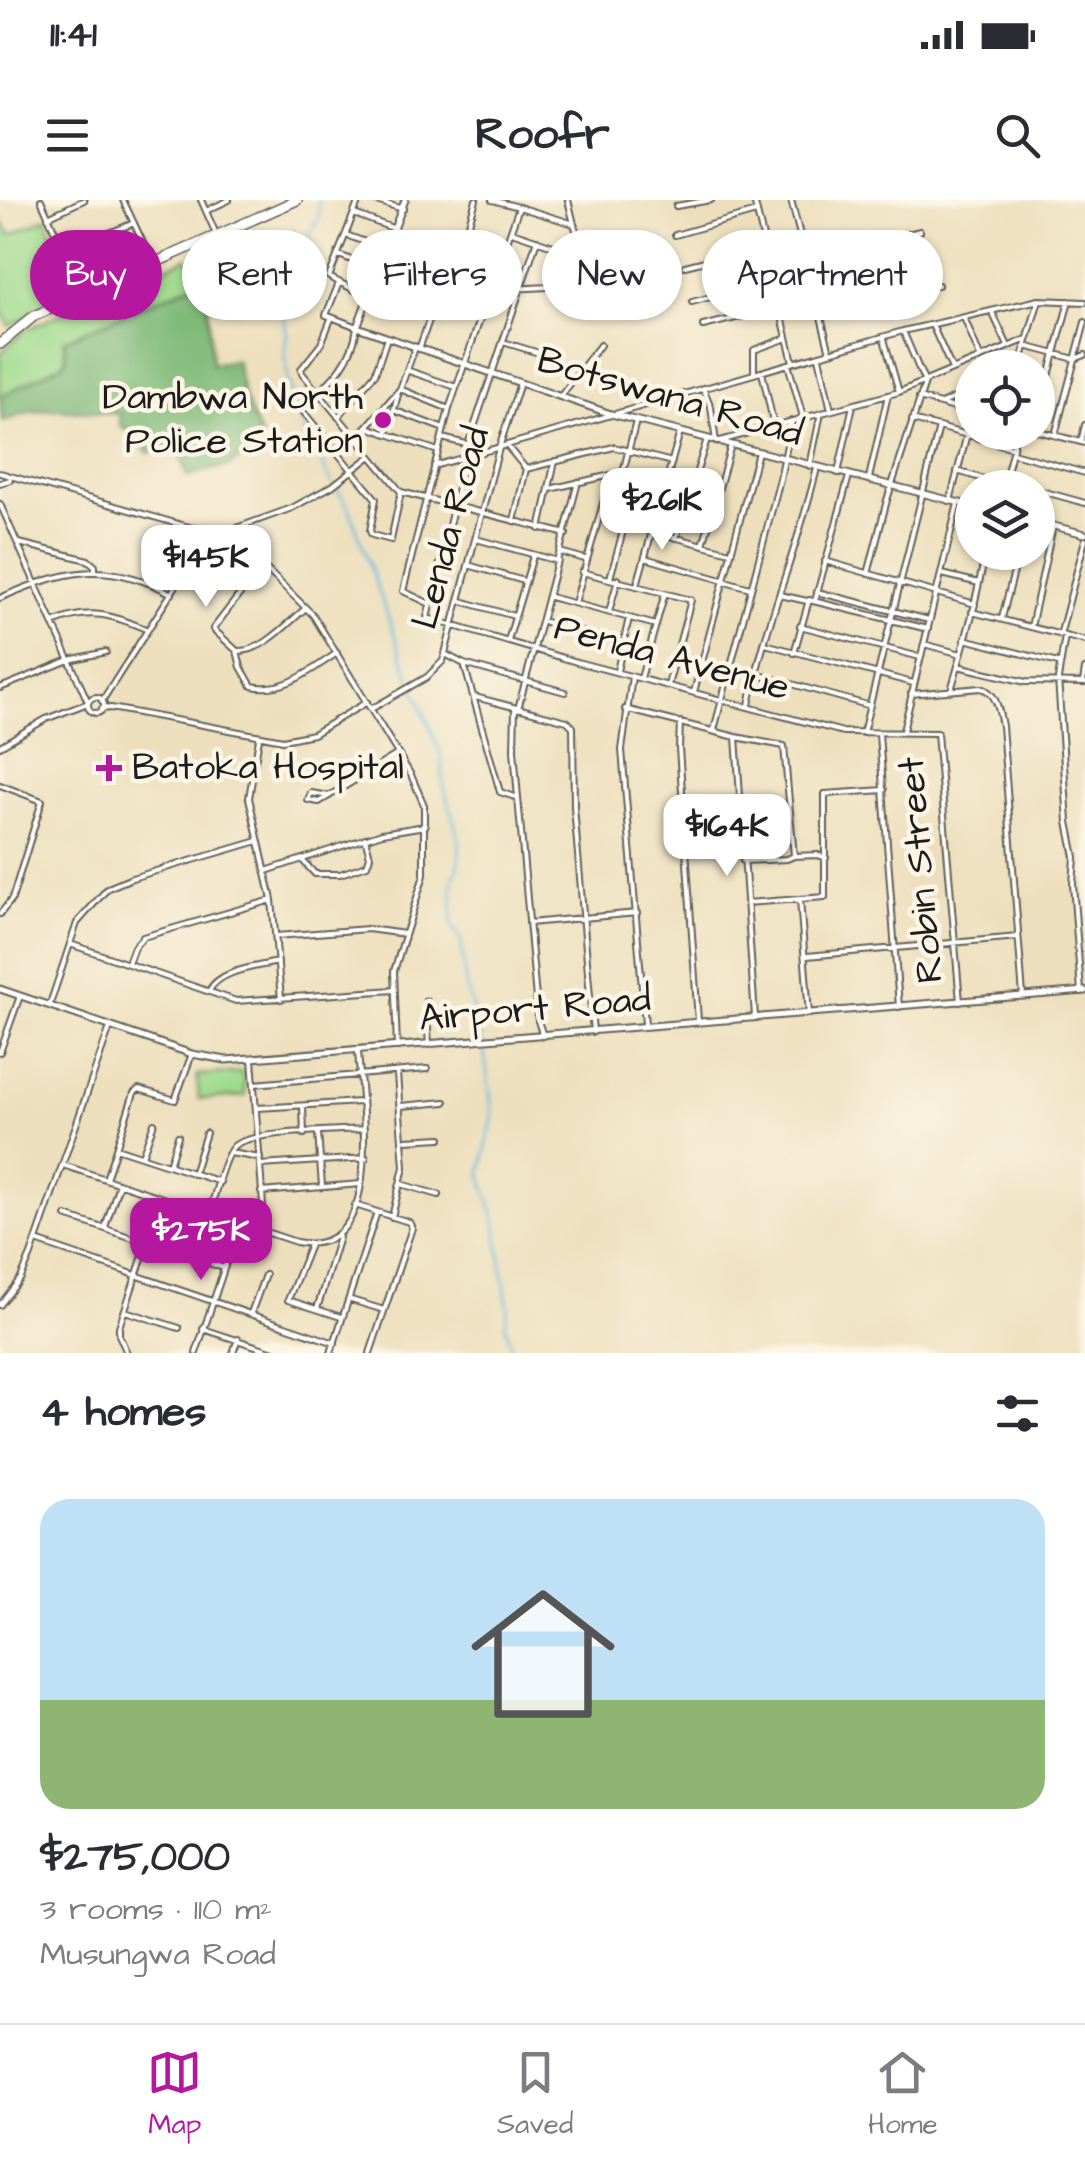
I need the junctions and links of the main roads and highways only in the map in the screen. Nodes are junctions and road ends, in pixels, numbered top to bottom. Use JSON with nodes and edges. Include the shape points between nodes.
{"nodes":[{"id":1,"x":297,"y":200,"type":"edge"},
{"id":2,"x":0,"y":344,"type":"edge"}],
"edges":[{"from":1,"to":2,"type":"highway","via":[[34,316]]}]}
